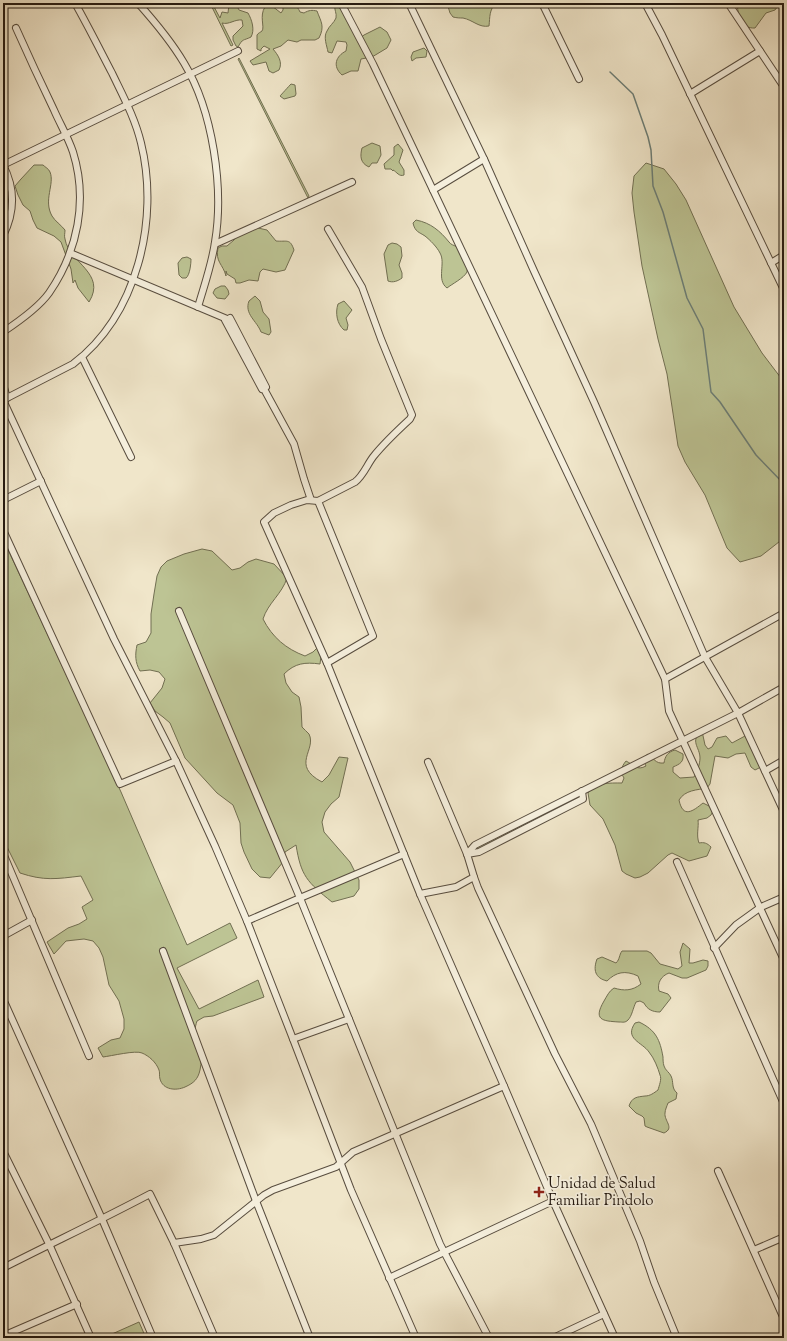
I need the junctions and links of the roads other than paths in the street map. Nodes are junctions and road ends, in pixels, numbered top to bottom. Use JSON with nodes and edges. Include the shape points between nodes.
{"nodes":[{"id":1,"x":76,"y":3,"type":"edge"},
{"id":2,"x":138,"y":3,"type":"edge"},
{"id":3,"x":341,"y":3,"type":"edge"},
{"id":4,"x":409,"y":3,"type":"edge"},
{"id":5,"x":542,"y":3,"type":"edge"},
{"id":6,"x":645,"y":3,"type":"edge"},
{"id":7,"x":728,"y":3,"type":"edge"},
{"id":8,"x":16,"y":28,"type":"dead end"},
{"id":9,"x":238,"y":51,"type":"dead end"},
{"id":10,"x":760,"y":51,"type":"junction"},
{"id":11,"x":190,"y":74,"type":"junction"},
{"id":12,"x":579,"y":79,"type":"dead end"},
{"id":13,"x":784,"y":87,"type":"edge"},
{"id":14,"x":690,"y":94,"type":"junction"},
{"id":15,"x":128,"y":105,"type":"junction"},
{"id":16,"x":65,"y":134,"type":"junction"},
{"id":17,"x":484,"y":158,"type":"junction"},
{"id":18,"x":3,"y":165,"type":"edge"},
{"id":19,"x":352,"y":182,"type":"dead end"},
{"id":20,"x":433,"y":190,"type":"junction"},
{"id":21,"x":328,"y":229,"type":"dead end"},
{"id":22,"x":3,"y":236,"type":"edge"},
{"id":23,"x":215,"y":244,"type":"junction"},
{"id":24,"x":70,"y":253,"type":"junction"},
{"id":25,"x":784,"y":255,"type":"edge"},
{"id":26,"x":771,"y":263,"type":"junction"},
{"id":27,"x":133,"y":280,"type":"junction"},
{"id":28,"x":784,"y":290,"type":"edge"},
{"id":29,"x":198,"y":307,"type":"junction"},
{"id":30,"x":3,"y":332,"type":"edge"},
{"id":31,"x":82,"y":357,"type":"junction"},
{"id":32,"x":3,"y":384,"type":"edge"},
{"id":33,"x":4,"y":399,"type":"edge"},
{"id":34,"x":131,"y":457,"type":"dead end"},
{"id":35,"x":42,"y":481,"type":"junction"},
{"id":36,"x":3,"y":500,"type":"edge"},
{"id":37,"x":315,"y":501,"type":"junction"},
{"id":38,"x":3,"y":530,"type":"edge"},
{"id":39,"x":179,"y":611,"type":"dead end"},
{"id":40,"x":784,"y":613,"type":"edge"},
{"id":41,"x":705,"y":657,"type":"junction"},
{"id":42,"x":327,"y":663,"type":"junction"},
{"id":43,"x":664,"y":679,"type":"junction"},
{"id":44,"x":784,"y":687,"type":"edge"},
{"id":45,"x":738,"y":713,"type":"junction"},
{"id":46,"x":683,"y":740,"type":"junction"},
{"id":47,"x":784,"y":760,"type":"edge"},
{"id":48,"x":176,"y":761,"type":"junction"},
{"id":49,"x":428,"y":762,"type":"dead end"},
{"id":50,"x":765,"y":772,"type":"junction"},
{"id":51,"x":582,"y":791,"type":"junction"},
{"id":52,"x":784,"y":812,"type":"edge"},
{"id":53,"x":3,"y":853,"type":"edge"},
{"id":54,"x":404,"y":854,"type":"junction"},
{"id":55,"x":467,"y":854,"type":"junction"},
{"id":56,"x":677,"y":862,"type":"dead end"},
{"id":57,"x":474,"y":877,"type":"junction"},
{"id":58,"x":420,"y":894,"type":"junction"},
{"id":59,"x":784,"y":897,"type":"edge"},
{"id":60,"x":300,"y":898,"type":"junction"},
{"id":61,"x":761,"y":907,"type":"junction"},
{"id":62,"x":32,"y":920,"type":"junction"},
{"id":63,"x":247,"y":921,"type":"junction"},
{"id":64,"x":3,"y":936,"type":"edge"},
{"id":65,"x":714,"y":948,"type":"junction"},
{"id":66,"x":163,"y":951,"type":"dead end"},
{"id":67,"x":784,"y":960,"type":"edge"},
{"id":68,"x":3,"y":999,"type":"edge"},
{"id":69,"x":349,"y":1019,"type":"junction"},
{"id":70,"x":293,"y":1039,"type":"junction"},
{"id":71,"x":89,"y":1056,"type":"dead end"},
{"id":72,"x":504,"y":1086,"type":"junction"},
{"id":73,"x":784,"y":1104,"type":"edge"},
{"id":74,"x":396,"y":1134,"type":"junction"},
{"id":75,"x":3,"y":1151,"type":"edge"},
{"id":76,"x":340,"y":1162,"type":"junction"},
{"id":77,"x":718,"y":1171,"type":"dead end"},
{"id":78,"x":256,"y":1201,"type":"junction"},
{"id":79,"x":553,"y":1201,"type":"junction"},
{"id":80,"x":102,"y":1219,"type":"junction"},
{"id":81,"x":784,"y":1237,"type":"edge"},
{"id":82,"x":174,"y":1243,"type":"junction"},
{"id":83,"x":49,"y":1244,"type":"junction"},
{"id":84,"x":754,"y":1250,"type":"junction"},
{"id":85,"x":444,"y":1252,"type":"junction"},
{"id":86,"x":3,"y":1268,"type":"edge"},
{"id":87,"x":389,"y":1278,"type":"junction"},
{"id":88,"x":77,"y":1304,"type":"junction"},
{"id":89,"x":604,"y":1314,"type":"junction"},
{"id":90,"x":784,"y":1320,"type":"edge"},
{"id":91,"x":3,"y":1337,"type":"edge"},
{"id":92,"x":91,"y":1338,"type":"edge"},
{"id":93,"x":153,"y":1338,"type":"edge"},
{"id":94,"x":215,"y":1338,"type":"edge"},
{"id":95,"x":310,"y":1338,"type":"edge"},
{"id":96,"x":416,"y":1338,"type":"edge"},
{"id":97,"x":489,"y":1338,"type":"edge"},
{"id":98,"x":553,"y":1338,"type":"edge"},
{"id":99,"x":615,"y":1338,"type":"edge"},
{"id":100,"x":677,"y":1338,"type":"edge"}],
"edges":[{"from":1,"to":15,"type":"street"},
{"from":2,"to":11,"type":"street","via":[[165,34]]},
{"from":3,"to":20,"type":"street"},
{"from":4,"to":17,"type":"street"},
{"from":5,"to":12,"type":"street"},
{"from":6,"to":14,"type":"street"},
{"from":7,"to":10,"type":"street"},
{"from":8,"to":16,"type":"street"},
{"from":9,"to":11,"type":"street"},
{"from":10,"to":13,"type":"street"},
{"from":10,"to":14,"type":"street"},
{"from":11,"to":15,"type":"street"},
{"from":11,"to":23,"type":"street","via":[[202,102],[214,150],[218,220]]},
{"from":14,"to":26,"type":"street"},
{"from":15,"to":16,"type":"street"},
{"from":15,"to":27,"type":"street","via":[[141,143],[147,183],[147,221]]},
{"from":16,"to":18,"type":"street"},
{"from":16,"to":24,"type":"street","via":[[73,151],[81,193],[77,231]]},
{"from":17,"to":20,"type":"street"},
{"from":17,"to":41,"type":"street"},
{"from":18,"to":22,"type":"street","via":[[8,176],[12,208]]},
{"from":19,"to":23,"type":"street"},
{"from":20,"to":43,"type":"street"},
{"from":21,"to":37,"type":"street","via":[[362,287],[412,415],[373,457],[360,479]]},
{"from":23,"to":29,"type":"street"},
{"from":24,"to":27,"type":"street"},
{"from":24,"to":30,"type":"street","via":[[48,294]]},
{"from":25,"to":26,"type":"street"},
{"from":26,"to":28,"type":"street"},
{"from":27,"to":29,"type":"street"},
{"from":27,"to":31,"type":"street","via":[[116,314]]},
{"from":29,"to":37,"type":"street","via":[[227,319],[294,444],[304,478]]},
{"from":31,"to":33,"type":"street"},
{"from":31,"to":34,"type":"street"},
{"from":32,"to":33,"type":"street"},
{"from":33,"to":35,"type":"street"},
{"from":35,"to":36,"type":"street"},
{"from":35,"to":48,"type":"street","via":[[114,638]]},
{"from":37,"to":42,"type":"street","via":[[373,636]]},
{"from":37,"to":42,"type":"street","via":[[291,504],[264,522]]},
{"from":38,"to":48,"type":"street","via":[[120,784]]},
{"from":39,"to":60,"type":"street"},
{"from":40,"to":41,"type":"street"},
{"from":41,"to":43,"type":"street"},
{"from":41,"to":45,"type":"street"},
{"from":42,"to":54,"type":"street"},
{"from":43,"to":46,"type":"street","via":[[669,711]]},
{"from":44,"to":45,"type":"street"},
{"from":45,"to":46,"type":"street"},
{"from":45,"to":50,"type":"street"},
{"from":46,"to":51,"type":"street"},
{"from":46,"to":61,"type":"street"},
{"from":47,"to":50,"type":"street"},
{"from":48,"to":63,"type":"street"},
{"from":49,"to":55,"type":"street"},
{"from":50,"to":52,"type":"street"},
{"from":51,"to":55,"type":"street","via":[[475,845]]},
{"from":51,"to":55,"type":"street","via":[[583,799],[479,852]]},
{"from":53,"to":62,"type":"street"},
{"from":54,"to":58,"type":"street"},
{"from":54,"to":60,"type":"street"},
{"from":55,"to":57,"type":"street"},
{"from":56,"to":65,"type":"street"},
{"from":57,"to":58,"type":"street","via":[[456,887]]},
{"from":57,"to":100,"type":"street","via":[[555,1054],[591,1124],[640,1240]]},
{"from":58,"to":72,"type":"street"},
{"from":59,"to":61,"type":"street"},
{"from":60,"to":63,"type":"street"},
{"from":60,"to":69,"type":"street"},
{"from":61,"to":65,"type":"street","via":[[736,926]]},
{"from":61,"to":67,"type":"street"},
{"from":62,"to":64,"type":"street"},
{"from":62,"to":71,"type":"street"},
{"from":63,"to":70,"type":"street"},
{"from":65,"to":73,"type":"street"},
{"from":66,"to":78,"type":"street"},
{"from":68,"to":80,"type":"street"},
{"from":69,"to":70,"type":"street"},
{"from":69,"to":74,"type":"street"},
{"from":70,"to":76,"type":"street"},
{"from":72,"to":74,"type":"street"},
{"from":72,"to":79,"type":"street"},
{"from":74,"to":76,"type":"street","via":[[353,1152]]},
{"from":74,"to":85,"type":"street"},
{"from":75,"to":83,"type":"street"},
{"from":76,"to":78,"type":"street","via":[[336,1167],[273,1190]]},
{"from":76,"to":87,"type":"street"},
{"from":77,"to":84,"type":"street"},
{"from":78,"to":82,"type":"street","via":[[214,1235]]},
{"from":78,"to":95,"type":"street"},
{"from":79,"to":85,"type":"street"},
{"from":79,"to":89,"type":"street"},
{"from":80,"to":82,"type":"street","via":[[150,1194]]},
{"from":80,"to":83,"type":"street"},
{"from":80,"to":93,"type":"street"},
{"from":81,"to":84,"type":"street"},
{"from":82,"to":94,"type":"street"},
{"from":83,"to":86,"type":"street"},
{"from":83,"to":88,"type":"street"},
{"from":84,"to":90,"type":"street"},
{"from":85,"to":87,"type":"street"},
{"from":85,"to":97,"type":"street"},
{"from":87,"to":96,"type":"street"},
{"from":88,"to":91,"type":"street"},
{"from":88,"to":92,"type":"street"},
{"from":89,"to":98,"type":"street"},
{"from":89,"to":99,"type":"street"}]}
